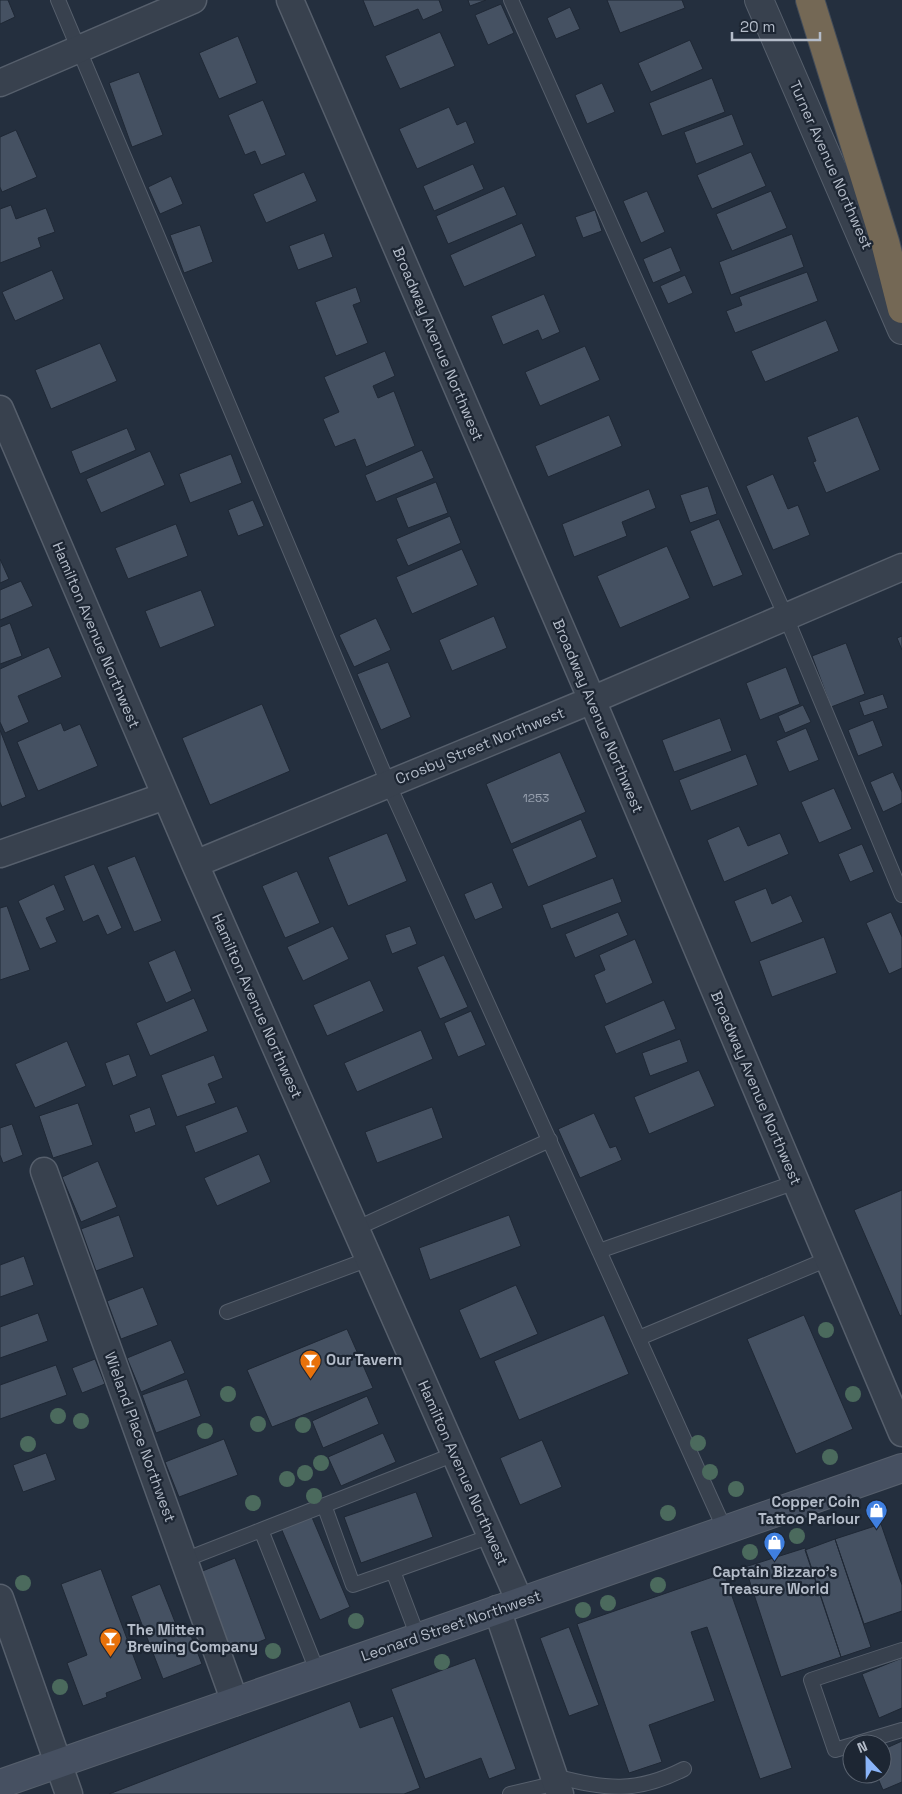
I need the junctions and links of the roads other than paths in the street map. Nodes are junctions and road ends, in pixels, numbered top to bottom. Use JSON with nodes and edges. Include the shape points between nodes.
{"nodes":[{"id":1,"x":58,"y":0,"type":"edge"},
{"id":2,"x":193,"y":0,"type":"edge"},
{"id":3,"x":290,"y":0,"type":"edge"},
{"id":4,"x":512,"y":0,"type":"edge"},
{"id":5,"x":759,"y":0,"type":"edge"},
{"id":6,"x":810,"y":0,"type":"edge"},
{"id":7,"x":79,"y":49,"type":"junction"},
{"id":8,"x":0,"y":83,"type":"edge"},
{"id":9,"x":902,"y":309,"type":"edge"},
{"id":10,"x":902,"y":330,"type":"edge"},
{"id":11,"x":0,"y":409,"type":"edge"},
{"id":12,"x":902,"y":567,"type":"edge"},
{"id":13,"x":786,"y":617,"type":"junction"},
{"id":14,"x":592,"y":700,"type":"junction"},
{"id":15,"x":388,"y":782,"type":"junction"},
{"id":16,"x":165,"y":796,"type":"junction"},
{"id":17,"x":0,"y":854,"type":"edge"},
{"id":18,"x":195,"y":864,"type":"junction"},
{"id":19,"x":902,"y":895,"type":"edge"},
{"id":20,"x":550,"y":1140,"type":"junction"},
{"id":21,"x":44,"y":1171,"type":"dead end"},
{"id":22,"x":796,"y":1182,"type":"junction"},
{"id":23,"x":356,"y":1229,"type":"junction"},
{"id":24,"x":599,"y":1251,"type":"junction"},
{"id":25,"x":828,"y":1259,"type":"junction"},
{"id":26,"x":369,"y":1260,"type":"junction"},
{"id":27,"x":227,"y":1312,"type":"dead end"},
{"id":28,"x":639,"y":1338,"type":"junction"},
{"id":29,"x":902,"y":1433,"type":"edge"},
{"id":30,"x":455,"y":1454,"type":"junction"},
{"id":31,"x":902,"y":1468,"type":"edge"},
{"id":32,"x":324,"y":1505,"type":"junction"},
{"id":33,"x":261,"y":1530,"type":"junction"},
{"id":34,"x":725,"y":1530,"type":"junction"},
{"id":35,"x":491,"y":1536,"type":"junction"},
{"id":36,"x":184,"y":1560,"type":"junction"},
{"id":37,"x":393,"y":1571,"type":"junction"},
{"id":38,"x":0,"y":1598,"type":"edge"},
{"id":39,"x":508,"y":1605,"type":"junction"},
{"id":40,"x":418,"y":1637,"type":"junction"},
{"id":41,"x":902,"y":1650,"type":"edge"},
{"id":42,"x":318,"y":1673,"type":"junction"},
{"id":43,"x":236,"y":1702,"type":"junction"},
{"id":44,"x":902,"y":1730,"type":"edge"},
{"id":45,"x":888,"y":1734,"type":"edge"},
{"id":46,"x":842,"y":1748,"type":"edge"},
{"id":47,"x":59,"y":1764,"type":"junction"},
{"id":48,"x":684,"y":1769,"type":"dead end"},
{"id":49,"x":0,"y":1784,"type":"edge"},
{"id":50,"x":557,"y":1784,"type":"edge"},
{"id":51,"x":69,"y":1794,"type":"edge"},
{"id":52,"x":510,"y":1794,"type":"edge"}],
"edges":[{"from":1,"to":7,"type":"lane"},
{"from":2,"to":7,"type":"street"},
{"from":3,"to":14,"type":"street","name":"Broadway Avenue Northwest"},
{"from":4,"to":13,"type":"lane"},
{"from":5,"to":10,"type":"street","name":"Turner Avenue Northwest"},
{"from":6,"to":9,"type":"highway"},
{"from":7,"to":8,"type":"street"},
{"from":7,"to":15,"type":"lane"},
{"from":11,"to":16,"type":"street","name":"Hamilton Avenue Northwest"},
{"from":12,"to":13,"type":"street","name":"Crosby Street Northwest"},
{"from":13,"to":14,"type":"street","name":"Crosby Street Northwest"},
{"from":13,"to":19,"type":"lane"},
{"from":14,"to":15,"type":"street","name":"Crosby Street Northwest"},
{"from":14,"to":22,"type":"street","name":"Broadway Avenue Northwest"},
{"from":15,"to":18,"type":"street","name":"Crosby Street Northwest"},
{"from":15,"to":20,"type":"lane"},
{"from":16,"to":17,"type":"street"},
{"from":16,"to":18,"type":"street","name":"Hamilton Avenue Northwest"},
{"from":18,"to":23,"type":"street","name":"Hamilton Avenue Northwest"},
{"from":20,"to":23,"type":"lane"},
{"from":20,"to":24,"type":"lane"},
{"from":21,"to":36,"type":"street","name":"Wieland Place Northwest"},
{"from":22,"to":24,"type":"lane"},
{"from":22,"to":25,"type":"street","name":"Broadway Avenue Northwest"},
{"from":23,"to":26,"type":"street","name":"Hamilton Avenue Northwest"},
{"from":24,"to":28,"type":"lane"},
{"from":25,"to":28,"type":"lane"},
{"from":25,"to":29,"type":"street","name":"Broadway Avenue Northwest"},
{"from":26,"to":27,"type":"lane"},
{"from":26,"to":30,"type":"street","name":"Hamilton Avenue Northwest"},
{"from":28,"to":34,"type":"lane"},
{"from":30,"to":32,"type":"lane"},
{"from":30,"to":35,"type":"street","name":"Hamilton Avenue Northwest"},
{"from":31,"to":34,"type":"main road","name":"Leonard Street Northwest"},
{"from":32,"to":33,"type":"lane"},
{"from":32,"to":37,"type":"lane","via":[[353,1585]]},
{"from":33,"to":36,"type":"lane"},
{"from":33,"to":42,"type":"lane"},
{"from":34,"to":39,"type":"main road","name":"Leonard Street Northwest"},
{"from":35,"to":37,"type":"lane"},
{"from":35,"to":39,"type":"street","name":"Hamilton Avenue Northwest"},
{"from":36,"to":43,"type":"street","name":"Wieland Place Northwest"},
{"from":37,"to":40,"type":"lane"},
{"from":38,"to":47,"type":"street"},
{"from":39,"to":40,"type":"main road","name":"Leonard Street Northwest"},
{"from":39,"to":50,"type":"street","name":"Hamilton Avenue Northwest"},
{"from":40,"to":42,"type":"main road","name":"Leonard Street Northwest"},
{"from":41,"to":46,"type":"lane","via":[[811,1680],[835,1750]]},
{"from":42,"to":43,"type":"main road","name":"Leonard Street Northwest"},
{"from":43,"to":47,"type":"main road","name":"Leonard Street Northwest"},
{"from":44,"to":45,"type":"lane"},
{"from":47,"to":49,"type":"main road","name":"Leonard Street Northwest"},
{"from":47,"to":51,"type":"street"},
{"from":48,"to":50,"type":"lane","via":[[663,1782],[633,1790]]},
{"from":50,"to":52,"type":"lane"}]}
